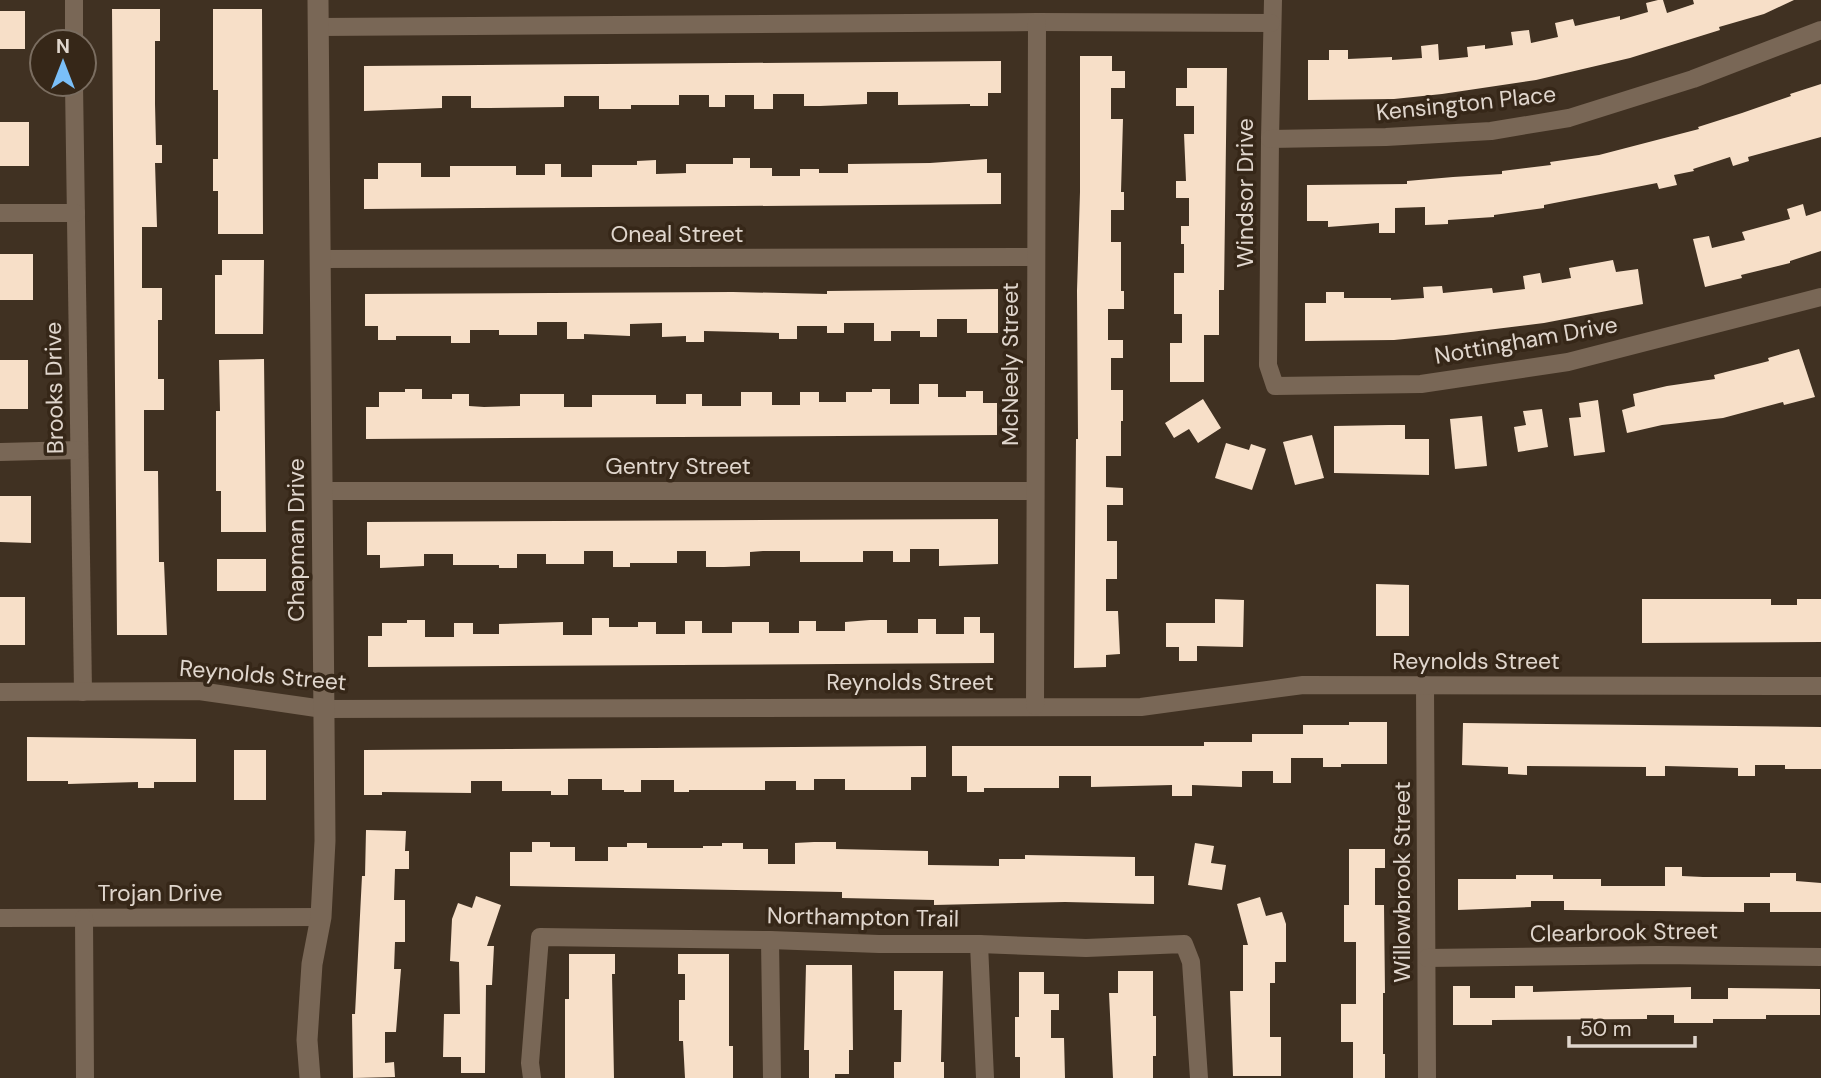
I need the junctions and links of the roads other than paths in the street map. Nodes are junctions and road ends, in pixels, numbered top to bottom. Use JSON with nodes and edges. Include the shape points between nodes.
{"nodes":[{"id":1,"x":74,"y":0,"type":"edge"},
{"id":2,"x":318,"y":0,"type":"edge"},
{"id":3,"x":1273,"y":0,"type":"edge"},
{"id":4,"x":1037,"y":22,"type":"junction"},
{"id":5,"x":1271,"y":23,"type":"junction"},
{"id":6,"x":318,"y":27,"type":"junction"},
{"id":7,"x":74,"y":28,"type":"edge"},
{"id":8,"x":1821,"y":30,"type":"edge"},
{"id":9,"x":74,"y":98,"type":"edge"},
{"id":10,"x":1269,"y":139,"type":"junction"},
{"id":11,"x":0,"y":214,"type":"edge"},
{"id":12,"x":76,"y":214,"type":"junction"},
{"id":13,"x":1034,"y":257,"type":"junction"},
{"id":14,"x":320,"y":259,"type":"junction"},
{"id":15,"x":1821,"y":297,"type":"edge"},
{"id":16,"x":1275,"y":386,"type":"joint"},
{"id":17,"x":79,"y":450,"type":"junction"},
{"id":18,"x":0,"y":452,"type":"edge"},
{"id":19,"x":322,"y":491,"type":"junction"},
{"id":20,"x":1034,"y":491,"type":"junction"},
{"id":21,"x":1425,"y":685,"type":"junction"},
{"id":22,"x":1821,"y":686,"type":"edge"},
{"id":23,"x":0,"y":692,"type":"edge"},
{"id":24,"x":83,"y":692,"type":"junction"},
{"id":25,"x":1035,"y":706,"type":"junction"},
{"id":26,"x":324,"y":709,"type":"junction"},
{"id":27,"x":321,"y":917,"type":"junction"},
{"id":28,"x":0,"y":918,"type":"edge"},
{"id":29,"x":84,"y":918,"type":"junction"},
{"id":30,"x":770,"y":940,"type":"junction"},
{"id":31,"x":979,"y":944,"type":"junction"},
{"id":32,"x":1821,"y":957,"type":"edge"},
{"id":33,"x":1427,"y":958,"type":"junction"},
{"id":34,"x":85,"y":1078,"type":"edge"},
{"id":35,"x":310,"y":1078,"type":"edge"},
{"id":36,"x":532,"y":1078,"type":"edge"},
{"id":37,"x":772,"y":1078,"type":"edge"},
{"id":38,"x":985,"y":1078,"type":"edge"},
{"id":39,"x":1199,"y":1078,"type":"edge"},
{"id":40,"x":1427,"y":1078,"type":"edge"}],
"edges":[{"from":1,"to":7,"type":"street"},
{"from":2,"to":6,"type":"street","name":"Chapman Drive"},
{"from":3,"to":5,"type":"street","name":"Windsor Drive"},
{"from":4,"to":5,"type":"street"},
{"from":4,"to":6,"type":"street"},
{"from":4,"to":13,"type":"street","name":"McNeely Street"},
{"from":5,"to":10,"type":"street","name":"Windsor Drive"},
{"from":6,"to":14,"type":"street","name":"Chapman Drive"},
{"from":8,"to":10,"type":"street","name":"Kensington Place","via":[[1693,79],[1569,118],[1491,131]]},
{"from":9,"to":12,"type":"street","name":"Brooks Drive"},
{"from":10,"to":16,"type":"street","name":"Windsor Drive","via":[[1268,365]]},
{"from":11,"to":12,"type":"street"},
{"from":12,"to":17,"type":"street","name":"Brooks Drive"},
{"from":13,"to":14,"type":"street","name":"Oneal Street"},
{"from":13,"to":20,"type":"street","name":"McNeely Street"},
{"from":14,"to":19,"type":"street","name":"Chapman Drive"},
{"from":15,"to":16,"type":"street","name":"Nottingham Drive","via":[[1567,362],[1420,384]]},
{"from":17,"to":18,"type":"street"},
{"from":17,"to":24,"type":"street","name":"Brooks Drive"},
{"from":19,"to":20,"type":"street","name":"Gentry Street"},
{"from":19,"to":26,"type":"street","name":"Chapman Drive"},
{"from":20,"to":25,"type":"street","name":"McNeely Street"},
{"from":21,"to":22,"type":"street","name":"Reynolds Street"},
{"from":21,"to":25,"type":"street","name":"Reynolds Street","via":[[1303,685],[1141,707]]},
{"from":21,"to":33,"type":"street","name":"Willowbrook Street"},
{"from":23,"to":24,"type":"street","name":"Reynolds Street"},
{"from":24,"to":26,"type":"street","name":"Reynolds Street","via":[[199,691]]},
{"from":25,"to":26,"type":"street","name":"Reynolds Street"},
{"from":26,"to":27,"type":"street","name":"Chapman Drive"},
{"from":27,"to":29,"type":"street","name":"Trojan Drive"},
{"from":27,"to":35,"type":"street","name":"Chapman Drive","via":[[312,964],[307,1040]]},
{"from":28,"to":29,"type":"street","name":"Trojan Drive"},
{"from":29,"to":34,"type":"street"},
{"from":30,"to":31,"type":"street","name":"Northampton Trail"},
{"from":30,"to":36,"type":"street","name":"Northampton Trail","via":[[540,937]]},
{"from":30,"to":37,"type":"street"},
{"from":31,"to":38,"type":"street"},
{"from":31,"to":39,"type":"street","name":"Northampton Trail","via":[[1086,948],[1184,944],[1191,962]]},
{"from":32,"to":33,"type":"street","name":"Clearbrook Street"},
{"from":33,"to":40,"type":"street","name":"Willowbrook Street"}]}
